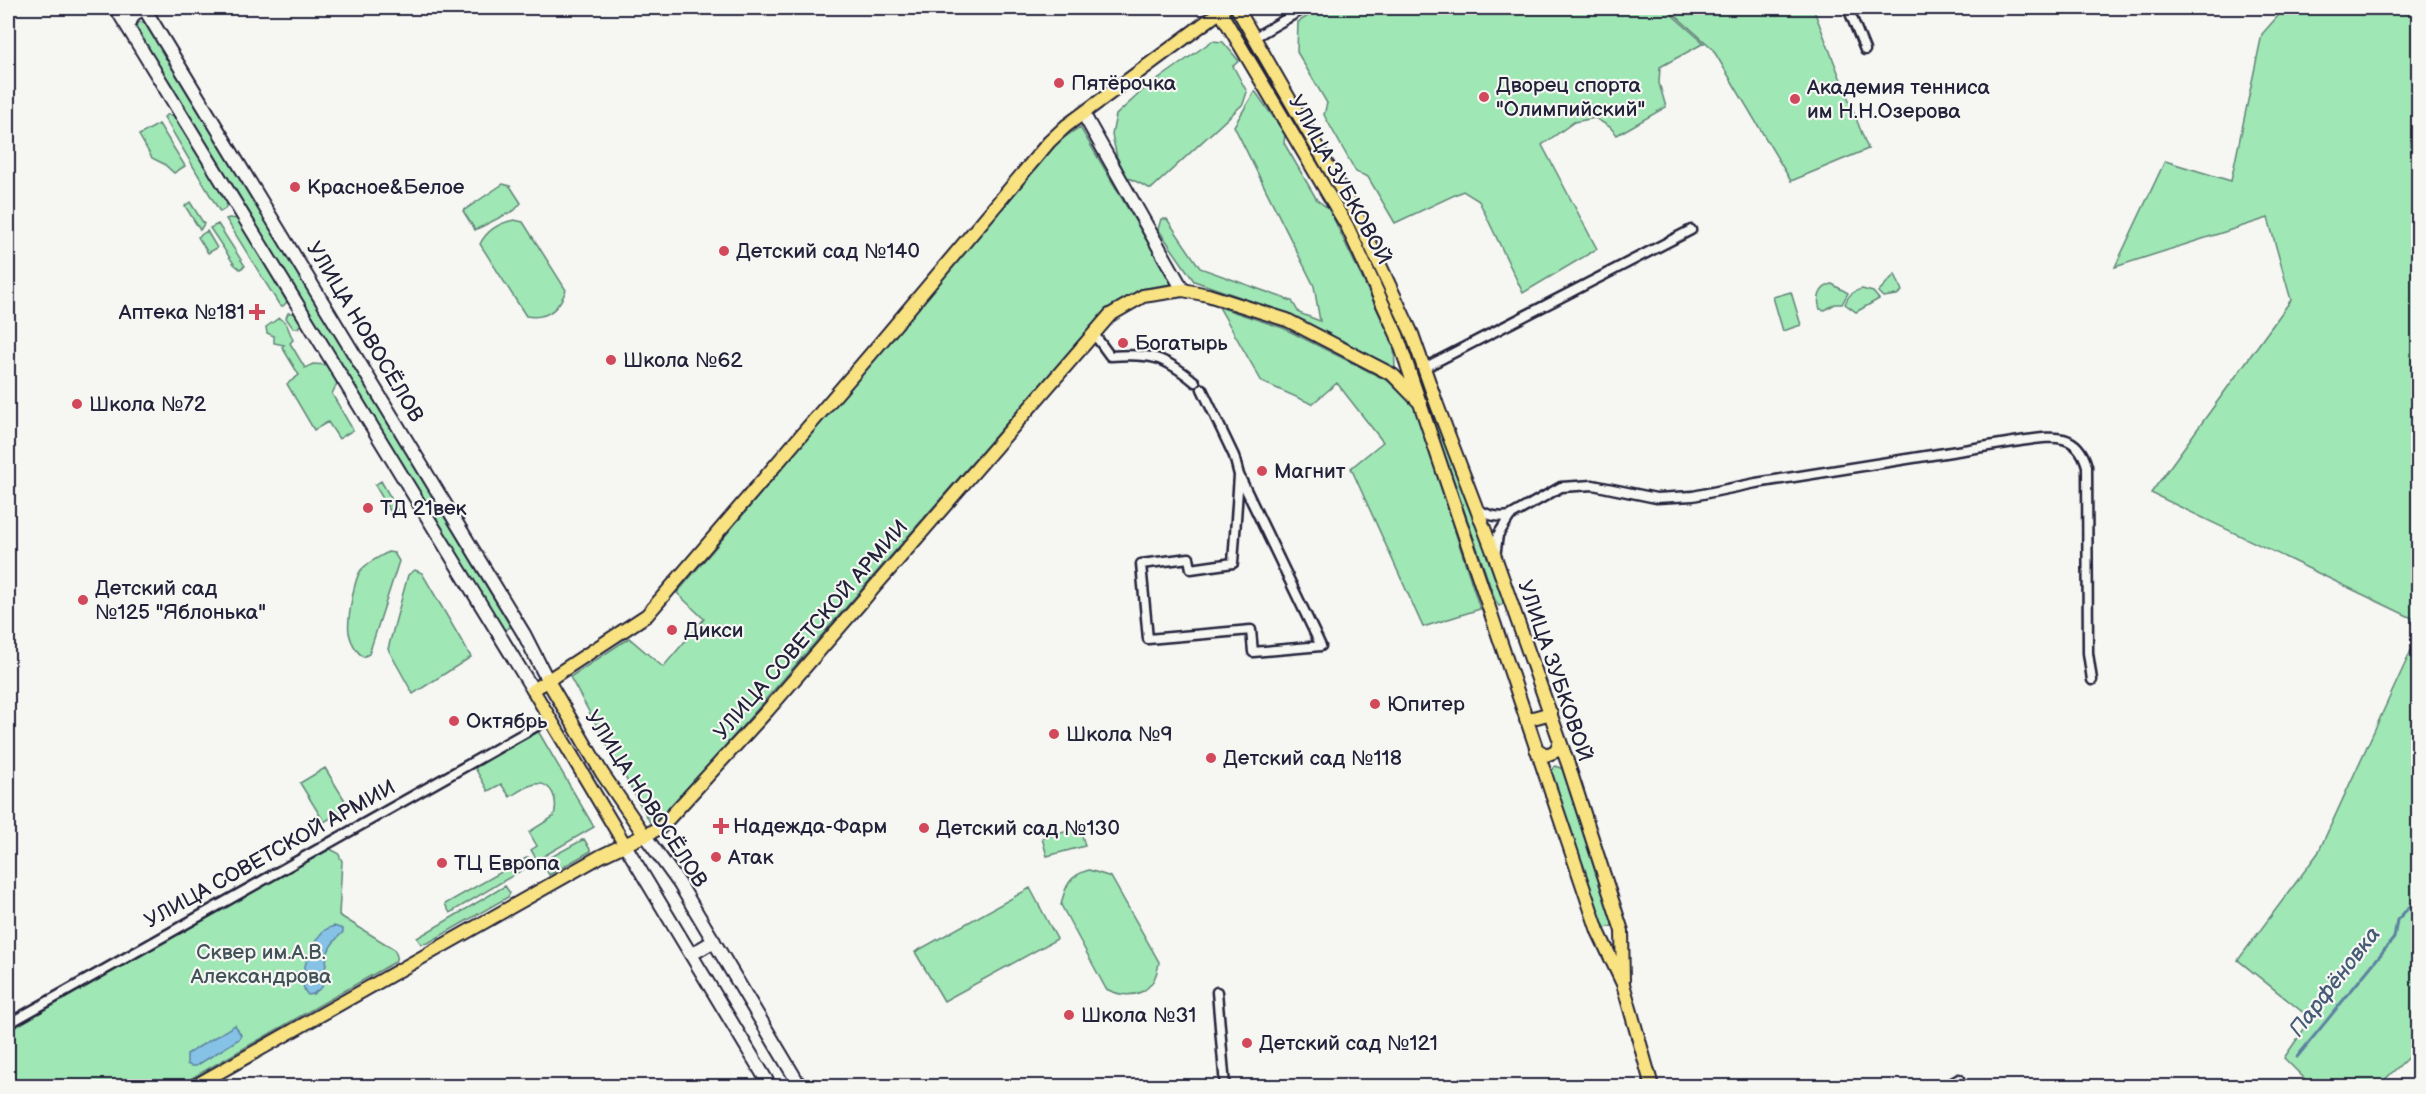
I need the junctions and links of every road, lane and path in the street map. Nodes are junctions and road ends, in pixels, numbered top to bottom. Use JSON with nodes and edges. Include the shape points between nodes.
{"nodes":[{"id":1,"x":116,"y":8,"type":"edge"},
{"id":2,"x":1237,"y":8,"type":"edge"},
{"id":3,"x":1305,"y":8,"type":"edge"},
{"id":4,"x":1848,"y":8,"type":"edge"},
{"id":5,"x":1221,"y":9,"type":"edge"},
{"id":6,"x":128,"y":27,"type":"junction"},
{"id":7,"x":1255,"y":37,"type":"junction"},
{"id":8,"x":1865,"y":50,"type":"dead end"},
{"id":9,"x":1084,"y":115,"type":"junction"},
{"id":10,"x":1691,"y":230,"type":"dead end"},
{"id":11,"x":1183,"y":290,"type":"junction"},
{"id":12,"x":1094,"y":334,"type":"junction"},
{"id":13,"x":1426,"y":372,"type":"junction"},
{"id":14,"x":1393,"y":375,"type":"junction"},
{"id":15,"x":1412,"y":380,"type":"junction"},
{"id":16,"x":1195,"y":382,"type":"dead end"},
{"id":17,"x":1202,"y":389,"type":"dead end"},
{"id":18,"x":1421,"y":404,"type":"junction"},
{"id":19,"x":1239,"y":475,"type":"junction"},
{"id":20,"x":1477,"y":509,"type":"junction"},
{"id":21,"x":1510,"y":516,"type":"junction"},
{"id":22,"x":1495,"y":557,"type":"junction"},
{"id":23,"x":1512,"y":604,"type":"junction"},
{"id":24,"x":1490,"y":608,"type":"junction"},
{"id":25,"x":547,"y":679,"type":"junction"},
{"id":26,"x":2092,"y":680,"type":"dead end"},
{"id":27,"x":534,"y":690,"type":"junction"},
{"id":28,"x":1551,"y":713,"type":"junction"},
{"id":29,"x":550,"y":718,"type":"junction"},
{"id":30,"x":1526,"y":720,"type":"junction"},
{"id":31,"x":1560,"y":741,"type":"junction"},
{"id":32,"x":1536,"y":748,"type":"junction"},
{"id":33,"x":1568,"y":764,"type":"junction"},
{"id":34,"x":1546,"y":773,"type":"junction"},
{"id":35,"x":645,"y":836,"type":"junction"},
{"id":36,"x":625,"y":845,"type":"junction"},
{"id":37,"x":1598,"y":931,"type":"junction"},
{"id":38,"x":1622,"y":931,"type":"junction"},
{"id":39,"x":714,"y":941,"type":"junction"},
{"id":40,"x":692,"y":954,"type":"junction"},
{"id":41,"x":1623,"y":984,"type":"junction"},
{"id":42,"x":1217,"y":992,"type":"dead end"},
{"id":43,"x":8,"y":1024,"type":"edge"},
{"id":44,"x":1959,"y":1079,"type":"dead end"},
{"id":45,"x":195,"y":1086,"type":"edge"},
{"id":46,"x":770,"y":1086,"type":"edge"},
{"id":47,"x":800,"y":1086,"type":"edge"},
{"id":48,"x":1225,"y":1086,"type":"edge"},
{"id":49,"x":1652,"y":1086,"type":"edge"},
{"id":50,"x":1947,"y":1086,"type":"edge"}],
"edges":[{"from":1,"to":6,"type":"main road","name":"УЛИЦА НОВОСЁЛОВ"},
{"from":2,"to":7,"type":"main road","name":"УЛИЦА ЗУБКОВОЙ"},
{"from":3,"to":7,"type":"street"},
{"from":4,"to":8,"type":"street"},
{"from":5,"to":9,"type":"main road"},
{"from":5,"to":15,"type":"main road","name":"УЛИЦА ЗУБКОВОЙ","via":[[1347,226],[1397,335]]},
{"from":6,"to":25,"type":"main road","name":"УЛИЦА НОВОСЁЛОВ","via":[[133,15],[144,8],[524,634]]},
{"from":6,"to":27,"type":"main road","name":"УЛИЦА НОВОСЁЛОВ"},
{"from":7,"to":13,"type":"main road","name":"УЛИЦА ЗУБКОВОЙ","via":[[1359,220]]},
{"from":9,"to":11,"type":"main road"},
{"from":9,"to":25,"type":"main road","via":[[1049,142],[647,615]]},
{"from":10,"to":13,"type":"street"},
{"from":11,"to":12,"type":"main road","name":"УЛИЦА СОВЕТСКОЙ АРМИИ","via":[[1143,296],[1110,315]]},
{"from":11,"to":14,"type":"main road","name":"УЛИЦА СОВЕТСКОЙ АРМИИ","via":[[1287,320]]},
{"from":12,"to":16,"type":"street","via":[[1110,356],[1146,354],[1175,365]]},
{"from":12,"to":35,"type":"main road","name":"УЛИЦА СОВЕТСКОЙ АРМИИ","via":[[748,732],[660,828]]},
{"from":13,"to":15,"type":"main road"},
{"from":13,"to":20,"type":"main road","name":"УЛИЦА ЗУБКОВОЙ"},
{"from":14,"to":15,"type":"main road"},
{"from":14,"to":18,"type":"main road","name":"УЛИЦА СОВЕТСКОЙ АРМИИ"},
{"from":15,"to":18,"type":"main road","name":"УЛИЦА ЗУБКОВОЙ"},
{"from":17,"to":19,"type":"street"},
{"from":18,"to":24,"type":"main road","name":"УЛИЦА ЗУБКОВОЙ"},
{"from":19,"to":19,"type":"street","via":[[1311,625],[1321,646],[1253,652],[1251,630],[1148,639],[1141,564],[1189,558],[1191,569],[1233,563]]},
{"from":20,"to":21,"type":"street","via":[[1488,515]]},
{"from":20,"to":22,"type":"main road","name":"УЛИЦА ЗУБКОВОЙ"},
{"from":21,"to":22,"type":"street","via":[[1498,535]]},
{"from":21,"to":26,"type":"street","via":[[1547,494],[1575,485],[1656,498],[1693,496],[2060,437],[2077,447],[2087,466],[2088,654]]},
{"from":22,"to":23,"type":"main road","name":"УЛИЦА ЗУБКОВОЙ"},
{"from":23,"to":24,"type":"main road","via":[[1507,616],[1498,618]]},
{"from":23,"to":28,"type":"main road","name":"УЛИЦА ЗУБКОВОЙ"},
{"from":24,"to":30,"type":"main road","name":"УЛИЦА ЗУБКОВОЙ"},
{"from":25,"to":27,"type":"main road"},
{"from":25,"to":35,"type":"main road","name":"УЛИЦА НОВОСЁЛОВ","via":[[602,773]]},
{"from":27,"to":29,"type":"main road","name":"УЛИЦА НОВОСЁЛОВ"},
{"from":28,"to":30,"type":"main road"},
{"from":28,"to":31,"type":"main road","name":"УЛИЦА ЗУБКОВОЙ"},
{"from":29,"to":36,"type":"main road","name":"УЛИЦА НОВОСЁЛОВ"},
{"from":29,"to":43,"type":"street","name":"УЛИЦА СОВЕТСКОЙ АРМИИ"},
{"from":30,"to":32,"type":"main road","name":"УЛИЦА ЗУБКОВОЙ"},
{"from":31,"to":32,"type":"main road","via":[[1556,751],[1546,755]]},
{"from":31,"to":33,"type":"main road","name":"УЛИЦА ЗУБКОВОЙ"},
{"from":32,"to":34,"type":"main road","name":"УЛИЦА ЗУБКОВОЙ"},
{"from":33,"to":34,"type":"main road","via":[[1558,759],[1549,764]]},
{"from":33,"to":38,"type":"main road","name":"УЛИЦА ЗУБКОВОЙ"},
{"from":34,"to":37,"type":"main road","name":"УЛИЦА ЗУБКОВОЙ"},
{"from":35,"to":36,"type":"main road","name":"УЛИЦА СОВЕТСКОЙ АРМИИ"},
{"from":35,"to":39,"type":"main road","name":"УЛИЦА НОВОСЁЛОВ"},
{"from":36,"to":40,"type":"main road","name":"УЛИЦА НОВОСЁЛОВ"},
{"from":36,"to":45,"type":"main road","name":"УЛИЦА СОВЕТСКОЙ АРМИИ"},
{"from":37,"to":38,"type":"main road","via":[[1608,940],[1617,939]]},
{"from":37,"to":41,"type":"main road","name":"УЛИЦА ЗУБКОВОЙ"},
{"from":38,"to":41,"type":"main road","name":"УЛИЦА ЗУБКОВОЙ"},
{"from":39,"to":40,"type":"main road"},
{"from":39,"to":47,"type":"main road","name":"УЛИЦА НОВОСЁЛОВ"},
{"from":40,"to":46,"type":"main road","name":"УЛИЦА НОВОСЁЛОВ"},
{"from":41,"to":49,"type":"main road","name":"УЛИЦА ЗУБКОВОЙ"},
{"from":42,"to":48,"type":"street"},
{"from":44,"to":50,"type":"street"}]}
